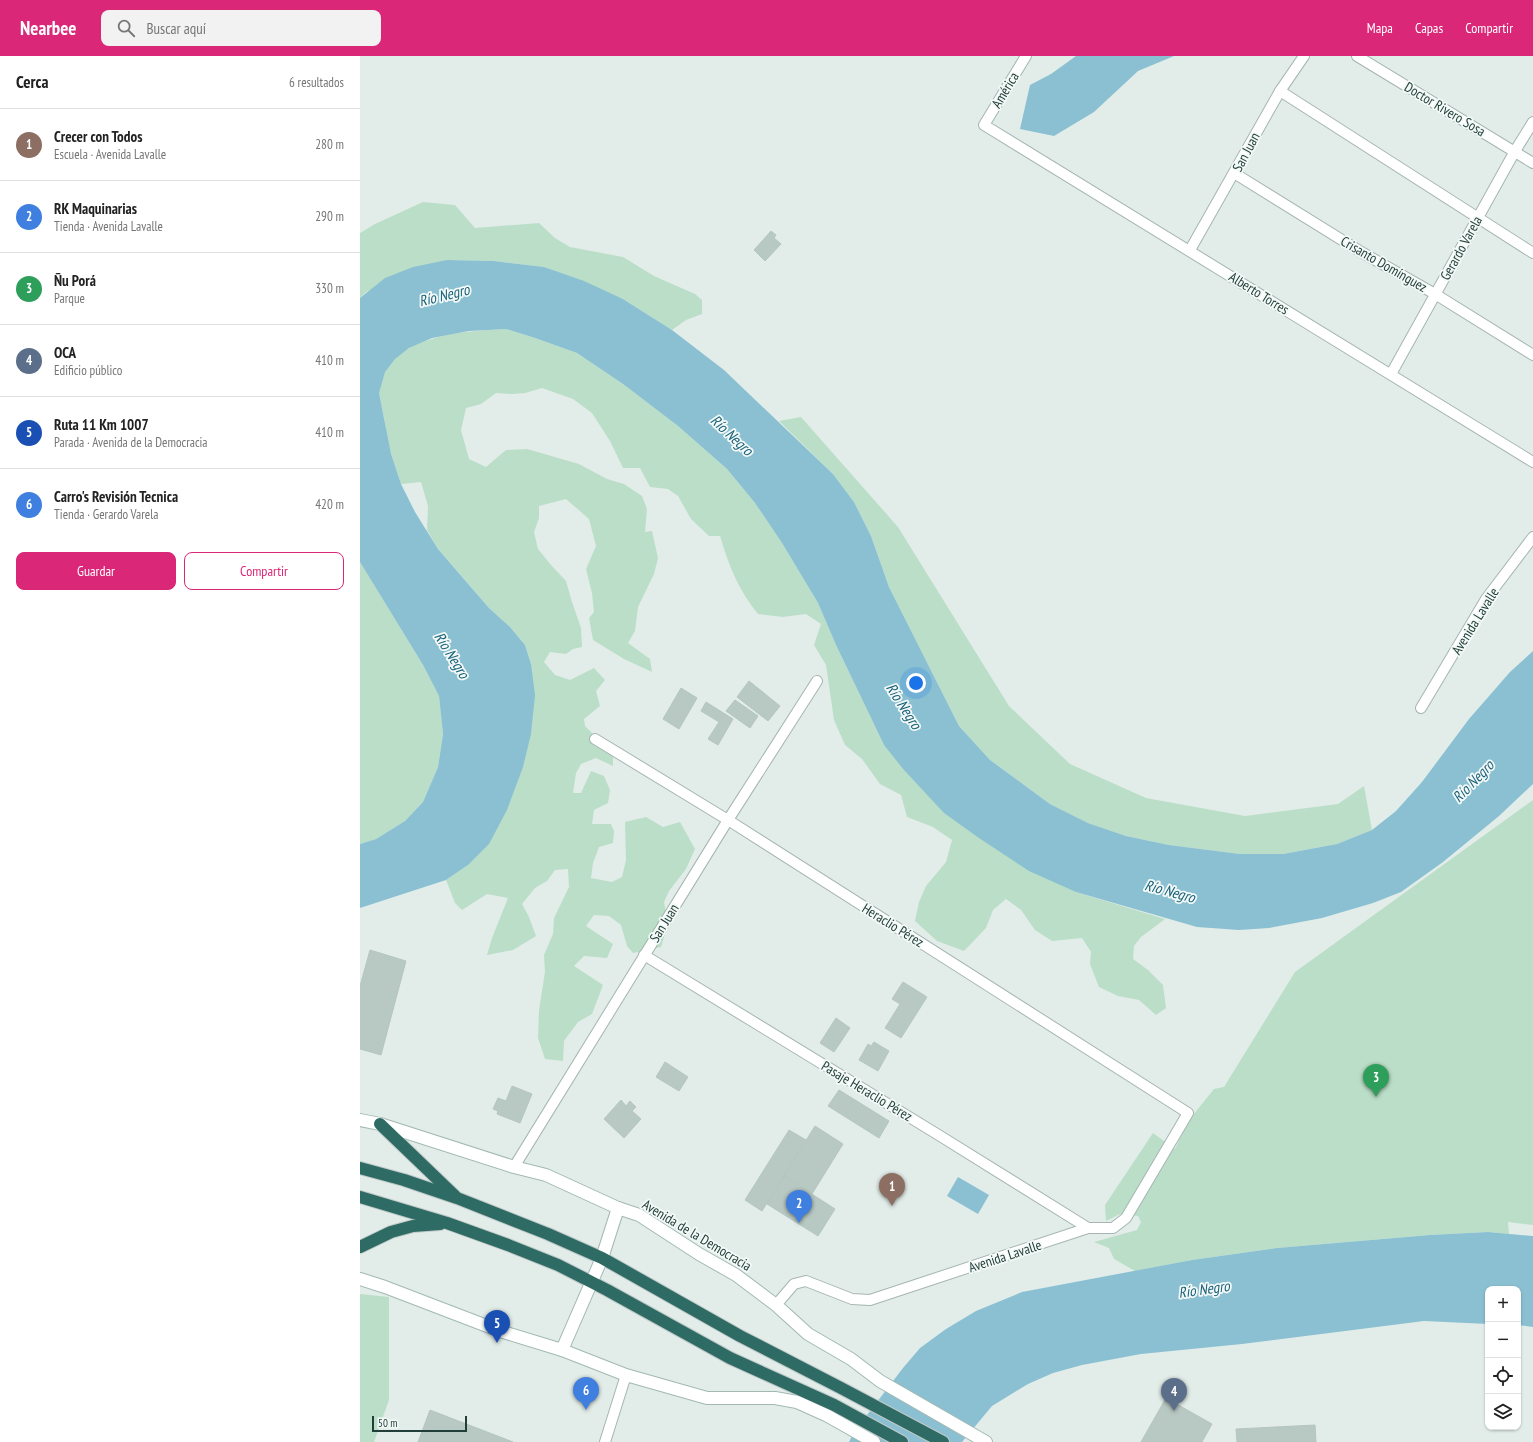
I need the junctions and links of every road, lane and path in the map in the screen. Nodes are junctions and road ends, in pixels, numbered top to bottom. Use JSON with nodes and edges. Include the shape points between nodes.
{"nodes":[{"id":1,"x":1026,"y":56,"type":"edge"},
{"id":2,"x":1304,"y":56,"type":"edge"},
{"id":3,"x":1357,"y":56,"type":"edge"},
{"id":4,"x":1280,"y":91,"type":"junction"},
{"id":5,"x":1533,"y":122,"type":"edge"},
{"id":6,"x":984,"y":125,"type":"joint"},
{"id":7,"x":1515,"y":151,"type":"junction"},
{"id":8,"x":1533,"y":163,"type":"edge"},
{"id":9,"x":1234,"y":173,"type":"junction"},
{"id":10,"x":1478,"y":218,"type":"junction"},
{"id":11,"x":1190,"y":250,"type":"junction"},
{"id":12,"x":1533,"y":253,"type":"edge"},
{"id":13,"x":1435,"y":294,"type":"junction"},
{"id":14,"x":1533,"y":355,"type":"edge"},
{"id":15,"x":1390,"y":374,"type":"junction"},
{"id":16,"x":1533,"y":462,"type":"edge"},
{"id":17,"x":1533,"y":537,"type":"edge"},
{"id":18,"x":817,"y":681,"type":"dead end"},
{"id":19,"x":1422,"y":708,"type":"dead end"},
{"id":20,"x":595,"y":739,"type":"dead end"},
{"id":21,"x":728,"y":820,"type":"junction"},
{"id":22,"x":644,"y":956,"type":"junction"},
{"id":23,"x":1188,"y":1113,"type":"joint"},
{"id":24,"x":360,"y":1120,"type":"edge"},
{"id":25,"x":380,"y":1124,"type":"junction"},
{"id":26,"x":514,"y":1167,"type":"junction"},
{"id":27,"x":360,"y":1168,"type":"edge"},
{"id":28,"x":360,"y":1197,"type":"edge"},
{"id":29,"x":457,"y":1198,"type":"junction"},
{"id":30,"x":618,"y":1208,"type":"junction"},
{"id":31,"x":447,"y":1223,"type":"junction"},
{"id":32,"x":1088,"y":1228,"type":"junction"},
{"id":33,"x":360,"y":1247,"type":"edge"},
{"id":34,"x":602,"y":1258,"type":"junction"},
{"id":35,"x":360,"y":1279,"type":"edge"},
{"id":36,"x":592,"y":1282,"type":"junction"},
{"id":37,"x":776,"y":1305,"type":"junction"},
{"id":38,"x":562,"y":1350,"type":"junction"},
{"id":39,"x":626,"y":1375,"type":"junction"},
{"id":40,"x":983,"y":1440,"type":"edge"},
{"id":41,"x":605,"y":1442,"type":"edge"},
{"id":42,"x":874,"y":1442,"type":"edge"},
{"id":43,"x":902,"y":1442,"type":"edge"},
{"id":44,"x":943,"y":1442,"type":"edge"}],
"edges":[{"from":1,"to":6,"type":"street","name":"América"},
{"from":2,"to":4,"type":"street","name":"San Juan"},
{"from":3,"to":7,"type":"street","name":"Doctor Rivero Sosa"},
{"from":4,"to":9,"type":"street","name":"San Juan"},
{"from":4,"to":10,"type":"street"},
{"from":5,"to":7,"type":"street","name":"Gerardo Varela"},
{"from":6,"to":11,"type":"street","name":"Alberto Torres"},
{"from":7,"to":8,"type":"street","name":"Doctor Rivero Sosa"},
{"from":7,"to":10,"type":"street","name":"Gerardo Varela"},
{"from":9,"to":11,"type":"street","name":"San Juan"},
{"from":9,"to":13,"type":"street","name":"Crisanto Domínguez","via":[[1363,253]]},
{"from":10,"to":12,"type":"street"},
{"from":10,"to":13,"type":"street","name":"Gerardo Varela"},
{"from":11,"to":15,"type":"street","name":"Alberto Torres"},
{"from":13,"to":14,"type":"street","name":"Crisanto Domínguez"},
{"from":13,"to":15,"type":"street","name":"Gerardo Varela"},
{"from":15,"to":16,"type":"street","name":"Alberto Torres"},
{"from":17,"to":19,"type":"street","name":"Avenida Lavalle","via":[[1486,599]]},
{"from":18,"to":21,"type":"street","name":"San Juan"},
{"from":20,"to":21,"type":"street","name":"Heraclio Pérez"},
{"from":21,"to":22,"type":"street","name":"San Juan"},
{"from":21,"to":23,"type":"street","name":"Heraclio Pérez"},
{"from":22,"to":26,"type":"street","name":"San Juan"},
{"from":22,"to":32,"type":"street","name":"Pasaje Heraclio Pérez"},
{"from":23,"to":32,"type":"street","name":"Avenida Lavalle","via":[[1126,1218],[1113,1228]]},
{"from":24,"to":25,"type":"street","name":"Avenida de la Democracia"},
{"from":25,"to":26,"type":"street","name":"Avenida de la Democracia"},
{"from":25,"to":29,"type":"highway"},
{"from":26,"to":30,"type":"street","name":"Avenida de la Democracia","via":[[546,1175]]},
{"from":27,"to":29,"type":"highway"},
{"from":28,"to":31,"type":"highway"},
{"from":29,"to":34,"type":"highway"},
{"from":30,"to":34,"type":"street"},
{"from":30,"to":37,"type":"street","name":"Avenida de la Democracia","via":[[639,1215],[736,1275]]},
{"from":31,"to":33,"type":"highway","via":[[413,1226],[391,1232]]},
{"from":31,"to":36,"type":"highway","via":[[544,1259]]},
{"from":32,"to":37,"type":"street","name":"Avenida Lavalle","via":[[870,1300],[852,1299],[806,1281],[794,1284]]},
{"from":34,"to":36,"type":"street"},
{"from":34,"to":44,"type":"highway","via":[[740,1336]]},
{"from":35,"to":38,"type":"street","via":[[500,1331]]},
{"from":36,"to":38,"type":"street"},
{"from":36,"to":43,"type":"highway","via":[[730,1358],[834,1405]]},
{"from":37,"to":40,"type":"street","name":"Avenida de la Democracia","via":[[808,1334],[851,1359],[880,1381]]},
{"from":38,"to":39,"type":"street"},
{"from":39,"to":41,"type":"street"},
{"from":39,"to":42,"type":"street","via":[[707,1398],[775,1398],[797,1402]]}]}
